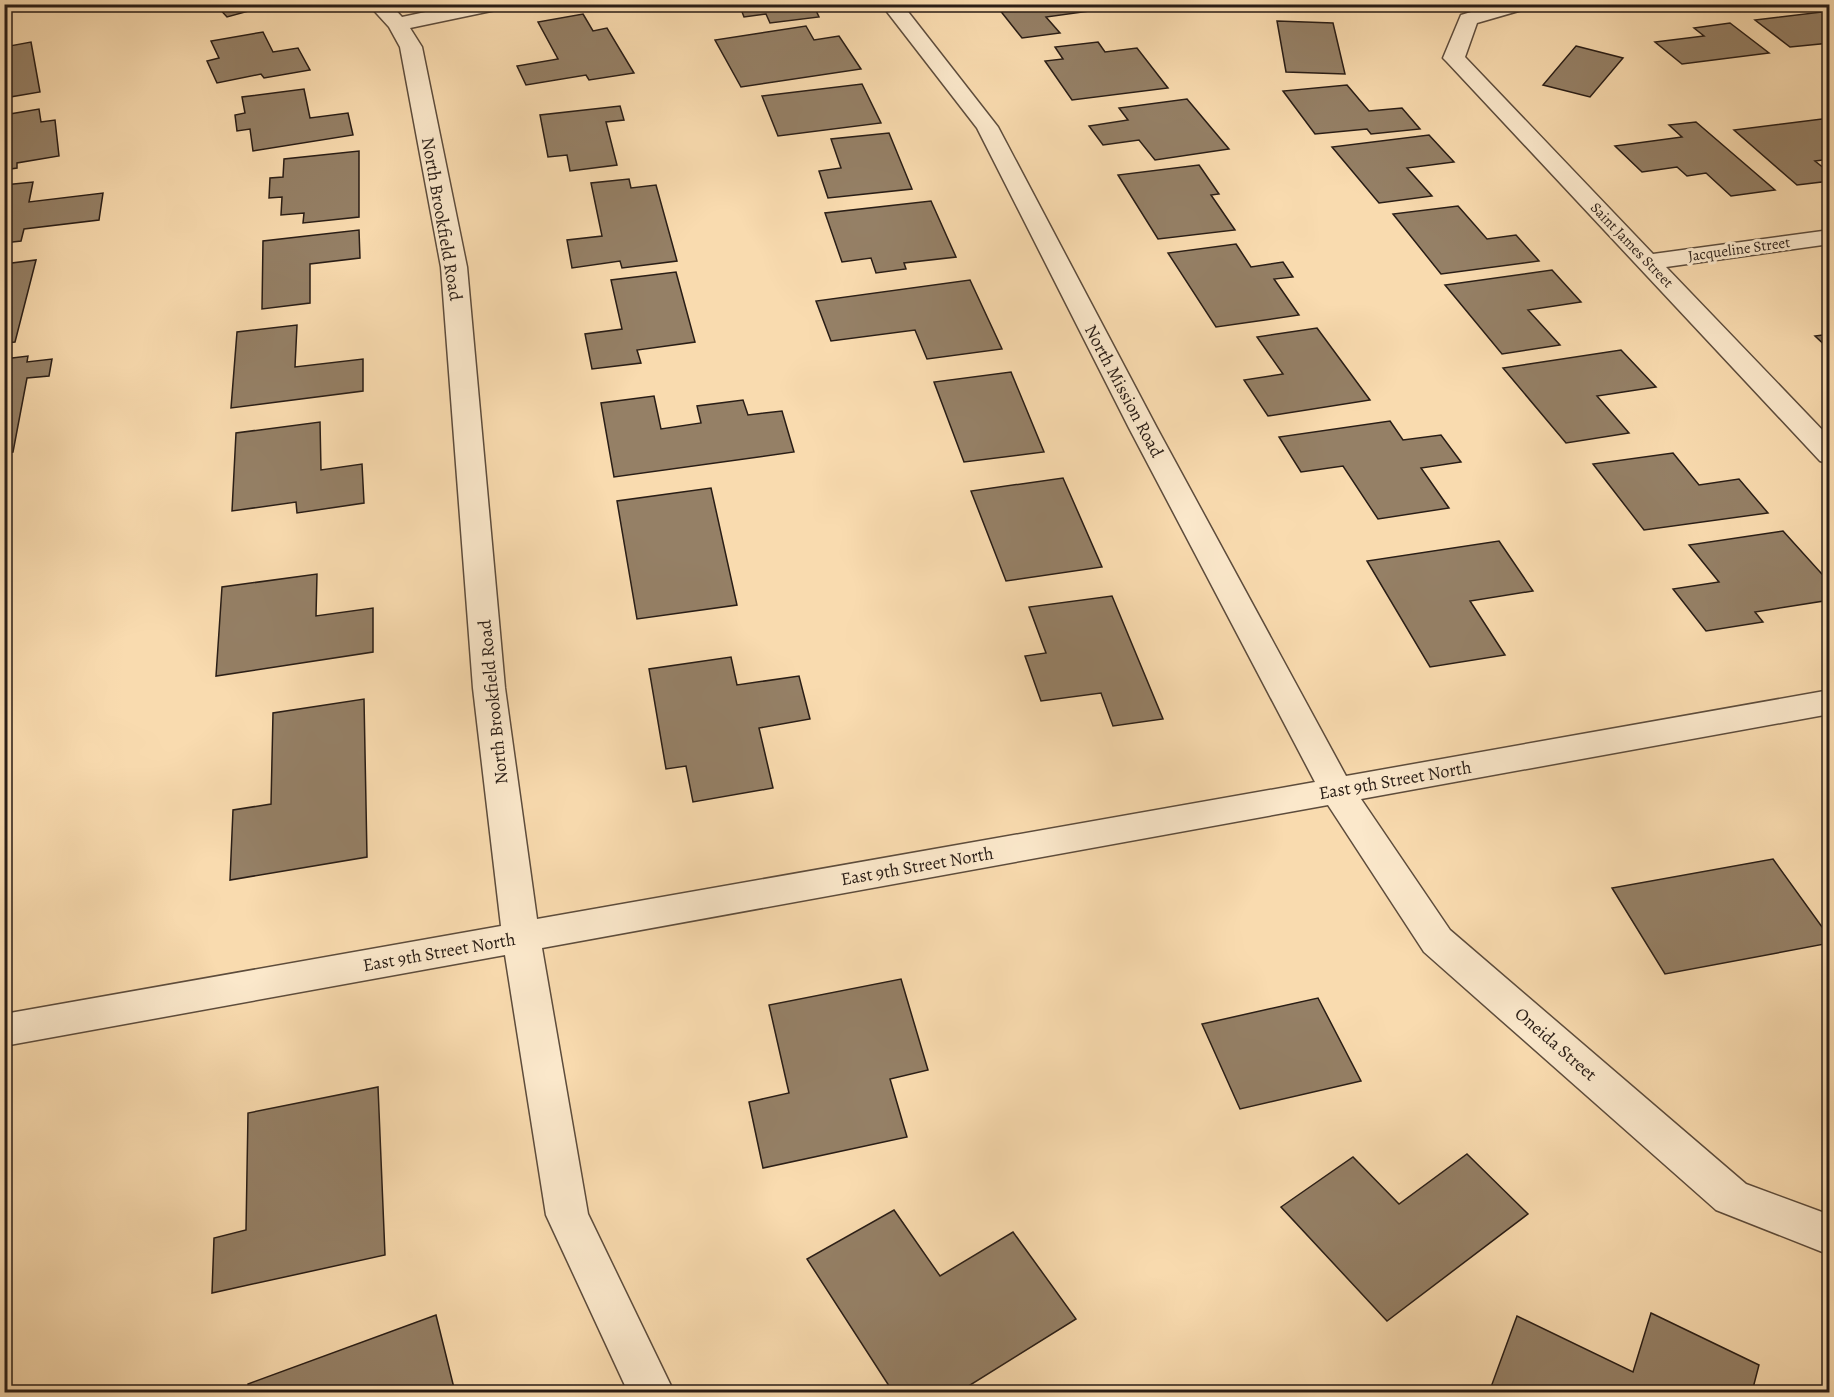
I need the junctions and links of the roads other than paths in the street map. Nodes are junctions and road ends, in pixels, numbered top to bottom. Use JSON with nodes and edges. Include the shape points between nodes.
{"nodes":[{"id":1,"x":496,"y":4,"type":"edge"},
{"id":2,"x":891,"y":4,"type":"edge"},
{"id":3,"x":1522,"y":4,"type":"edge"},
{"id":4,"x":387,"y":14,"type":"edge"},
{"id":5,"x":1830,"y":237,"type":"edge"},
{"id":6,"x":1648,"y":262,"type":"junction"},
{"id":7,"x":1830,"y":455,"type":"edge"},
{"id":8,"x":1830,"y":702,"type":"edge"},
{"id":9,"x":1337,"y":791,"type":"junction"},
{"id":10,"x":521,"y":937,"type":"junction"},
{"id":11,"x":4,"y":1030,"type":"edge"},
{"id":12,"x":1830,"y":1235,"type":"edge"},
{"id":13,"x":651,"y":1392,"type":"edge"}],
"edges":[{"from":1,"to":4,"type":"street"},
{"from":2,"to":9,"type":"street","name":"North Mission Road","via":[[987,127]]},
{"from":3,"to":6,"type":"street","name":"Saint James Street","via":[[1467,19],[1454,58]]},
{"from":4,"to":10,"type":"street","name":"North Brookfield Road","via":[[411,47],[454,267],[489,688]]},
{"from":5,"to":6,"type":"street","name":"Jacqueline Street"},
{"from":6,"to":7,"type":"street","name":"Saint James Street"},
{"from":8,"to":9,"type":"street","name":"East 9th Street North"},
{"from":9,"to":10,"type":"street","name":"East 9th Street North"},
{"from":9,"to":12,"type":"street","name":"Oneida Street","via":[[1437,941],[1731,1197]]},
{"from":10,"to":11,"type":"street","name":"East 9th Street North"},
{"from":10,"to":13,"type":"street","name":"North Brookfield Road","via":[[567,1215]]}]}
